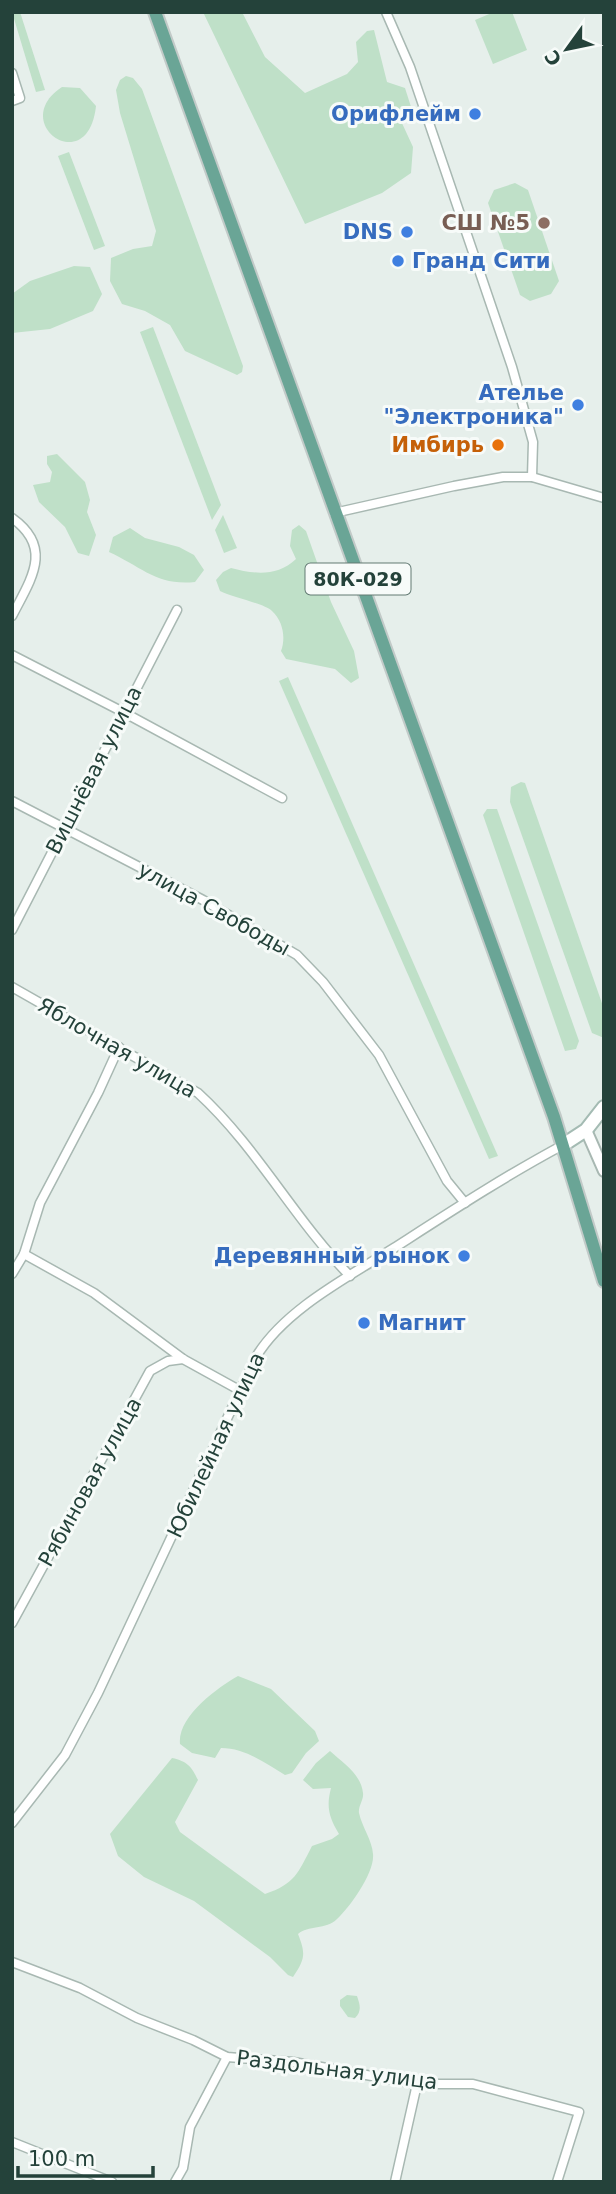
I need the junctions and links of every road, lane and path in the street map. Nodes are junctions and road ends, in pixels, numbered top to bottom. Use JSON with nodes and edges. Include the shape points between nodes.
{"nodes":[{"id":1,"x":155,"y":12,"type":"edge"},
{"id":2,"x":386,"y":12,"type":"edge"},
{"id":3,"x":12,"y":74,"type":"edge"},
{"id":4,"x":16,"y":100,"type":"edge"},
{"id":5,"x":532,"y":477,"type":"junction"},
{"id":6,"x":604,"y":498,"type":"edge"},
{"id":7,"x":334,"y":513,"type":"junction"},
{"id":8,"x":12,"y":518,"type":"edge"},
{"id":9,"x":177,"y":610,"type":"dead end"},
{"id":10,"x":14,"y":613,"type":"edge"},
{"id":11,"x":12,"y":655,"type":"edge"},
{"id":12,"x":123,"y":712,"type":"junction"},
{"id":13,"x":282,"y":798,"type":"dead end"},
{"id":14,"x":12,"y":802,"type":"edge"},
{"id":15,"x":65,"y":829,"type":"junction"},
{"id":16,"x":12,"y":930,"type":"edge"},
{"id":17,"x":12,"y":987,"type":"edge"},
{"id":18,"x":119,"y":1047,"type":"junction"},
{"id":19,"x":604,"y":1107,"type":"edge"},
{"id":20,"x":586,"y":1130,"type":"junction"},
{"id":21,"x":563,"y":1145,"type":"junction"},
{"id":22,"x":604,"y":1171,"type":"edge"},
{"id":23,"x":465,"y":1203,"type":"junction"},
{"id":24,"x":24,"y":1254,"type":"junction"},
{"id":25,"x":12,"y":1273,"type":"edge"},
{"id":26,"x":350,"y":1276,"type":"junction"},
{"id":27,"x":604,"y":1282,"type":"edge"},
{"id":28,"x":183,"y":1359,"type":"junction"},
{"id":29,"x":241,"y":1391,"type":"junction"},
{"id":30,"x":12,"y":1623,"type":"edge"},
{"id":31,"x":12,"y":1823,"type":"edge"},
{"id":32,"x":12,"y":1962,"type":"edge"},
{"id":33,"x":227,"y":2057,"type":"junction"},
{"id":34,"x":417,"y":2084,"type":"junction"},
{"id":35,"x":12,"y":2142,"type":"edge"},
{"id":36,"x":113,"y":2182,"type":"edge"},
{"id":37,"x":175,"y":2182,"type":"edge"},
{"id":38,"x":395,"y":2182,"type":"edge"},
{"id":39,"x":557,"y":2182,"type":"edge"}],
"edges":[{"from":1,"to":7,"type":"main road","number":"80К-029"},
{"from":2,"to":5,"type":"street","via":[[410,66],[512,367],[533,442]]},
{"from":3,"to":4,"type":"street"},
{"from":5,"to":6,"type":"street"},
{"from":5,"to":7,"type":"street","via":[[503,477]]},
{"from":7,"to":21,"type":"main road","number":"80К-029"},
{"from":8,"to":10,"type":"street","via":[[37,549],[36,564]]},
{"from":9,"to":12,"type":"street","name":"Вишнёвая улица"},
{"from":11,"to":12,"type":"street"},
{"from":12,"to":13,"type":"street"},
{"from":12,"to":15,"type":"street","name":"Вишнёвая улица"},
{"from":14,"to":15,"type":"street","name":"улица Свободы"},
{"from":15,"to":16,"type":"street","name":"Вишнёвая улица"},
{"from":15,"to":23,"type":"street","name":"улица Свободы","via":[[297,955],[379,1055],[447,1181]]},
{"from":17,"to":18,"type":"street","name":"Яблочная улица"},
{"from":18,"to":24,"type":"street","via":[[40,1203]]},
{"from":18,"to":26,"type":"street","name":"Яблочная улица","via":[[198,1093],[223,1116]]},
{"from":19,"to":20,"type":"main road"},
{"from":20,"to":21,"type":"main road"},
{"from":20,"to":22,"type":"street"},
{"from":21,"to":23,"type":"street","name":"Юбилейная улица"},
{"from":21,"to":27,"type":"main road","number":"80К-029"},
{"from":23,"to":26,"type":"street","name":"Юбилейная улица"},
{"from":24,"to":25,"type":"street"},
{"from":24,"to":28,"type":"street","via":[[94,1293]]},
{"from":26,"to":29,"type":"street","name":"Юбилейная улица","via":[[272,1334]]},
{"from":28,"to":29,"type":"street"},
{"from":28,"to":30,"type":"street","name":"Рябиновая улица","via":[[150,1371]]},
{"from":29,"to":31,"type":"street","name":"Юбилейная улица","via":[[98,1693],[65,1755]]},
{"from":32,"to":33,"type":"street","name":"Раздольная улица","via":[[80,1988]]},
{"from":33,"to":34,"type":"street","name":"Раздольная улица","via":[[293,2062]]},
{"from":33,"to":37,"type":"street","via":[[190,2127],[183,2168]]},
{"from":34,"to":38,"type":"street"},
{"from":34,"to":39,"type":"street","name":"Раздольная улица","via":[[473,2084],[579,2112]]},
{"from":35,"to":36,"type":"street"}]}
